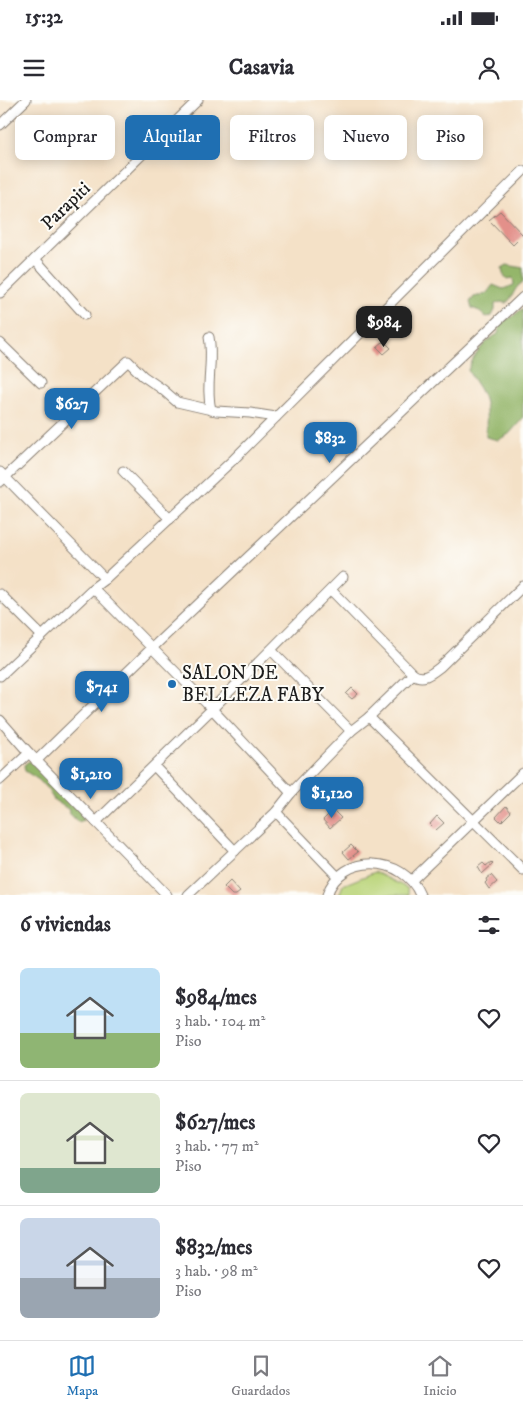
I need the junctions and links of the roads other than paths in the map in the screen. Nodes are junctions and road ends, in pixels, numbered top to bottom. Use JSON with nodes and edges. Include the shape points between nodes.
{"nodes":[{"id":1,"x":26,"y":100,"type":"edge"},
{"id":2,"x":198,"y":100,"type":"edge"},
{"id":3,"x":0,"y":125,"type":"edge"},
{"id":4,"x":521,"y":176,"type":"edge"},
{"id":5,"x":35,"y":259,"type":"junction"},
{"id":6,"x":0,"y":293,"type":"edge"},
{"id":7,"x":523,"y":296,"type":"edge"},
{"id":8,"x":86,"y":315,"type":"dead end"},
{"id":9,"x":209,"y":337,"type":"dead end"},
{"id":10,"x":0,"y":343,"type":"edge"},
{"id":11,"x":41,"y":383,"type":"dead end"},
{"id":12,"x":211,"y":410,"type":"junction"},
{"id":13,"x":276,"y":418,"type":"junction"},
{"id":14,"x":123,"y":471,"type":"dead end"},
{"id":15,"x":2,"y":477,"type":"edge"},
{"id":16,"x":170,"y":519,"type":"junction"},
{"id":17,"x":343,"y":577,"type":"dead end"},
{"id":18,"x":104,"y":579,"type":"junction"},
{"id":19,"x":523,"y":586,"type":"edge"},
{"id":20,"x":93,"y":588,"type":"junction"},
{"id":21,"x":330,"y":590,"type":"junction"},
{"id":22,"x":0,"y":594,"type":"edge"},
{"id":23,"x":42,"y":636,"type":"junction"},
{"id":24,"x":152,"y":648,"type":"junction"},
{"id":25,"x":271,"y":650,"type":"junction"},
{"id":26,"x":413,"y":674,"type":"junction"},
{"id":27,"x":0,"y":676,"type":"edge"},
{"id":28,"x":212,"y":709,"type":"junction"},
{"id":29,"x":368,"y":717,"type":"junction"},
{"id":30,"x":0,"y":720,"type":"edge"},
{"id":31,"x":351,"y":731,"type":"junction"},
{"id":32,"x":29,"y":754,"type":"junction"},
{"id":33,"x":36,"y":760,"type":"junction"},
{"id":34,"x":154,"y":766,"type":"junction"},
{"id":35,"x":523,"y":773,"type":"edge"},
{"id":36,"x":0,"y":780,"type":"edge"},
{"id":37,"x":291,"y":793,"type":"junction"},
{"id":38,"x":276,"y":812,"type":"junction"},
{"id":39,"x":474,"y":820,"type":"junction"},
{"id":40,"x":96,"y":822,"type":"junction"},
{"id":41,"x":235,"y":851,"type":"junction"},
{"id":42,"x":523,"y":870,"type":"edge"},
{"id":43,"x":338,"y":877,"type":"junction"},
{"id":44,"x":412,"y":880,"type":"junction"},
{"id":45,"x":167,"y":895,"type":"edge"},
{"id":46,"x":188,"y":895,"type":"edge"},
{"id":47,"x":327,"y":895,"type":"edge"},
{"id":48,"x":420,"y":895,"type":"edge"}],
"edges":[{"from":1,"to":3,"type":"street"},
{"from":2,"to":5,"type":"street","name":"Parapiti"},
{"from":4,"to":13,"type":"street"},
{"from":5,"to":6,"type":"street","name":"Parapiti"},
{"from":5,"to":8,"type":"street"},
{"from":7,"to":24,"type":"street"},
{"from":9,"to":12,"type":"street","via":[[212,350],[208,400]]},
{"from":10,"to":11,"type":"street"},
{"from":12,"to":13,"type":"street"},
{"from":12,"to":15,"type":"street","via":[[177,402],[128,362]]},
{"from":13,"to":16,"type":"street"},
{"from":14,"to":16,"type":"street"},
{"from":15,"to":18,"type":"street"},
{"from":16,"to":18,"type":"street"},
{"from":17,"to":21,"type":"street"},
{"from":18,"to":20,"type":"street"},
{"from":19,"to":26,"type":"street","via":[[440,667],[423,677]]},
{"from":20,"to":23,"type":"street"},
{"from":20,"to":24,"type":"street"},
{"from":21,"to":25,"type":"street"},
{"from":21,"to":26,"type":"street"},
{"from":22,"to":23,"type":"street"},
{"from":23,"to":27,"type":"street"},
{"from":24,"to":28,"type":"street"},
{"from":24,"to":33,"type":"street"},
{"from":25,"to":28,"type":"street"},
{"from":25,"to":31,"type":"street"},
{"from":26,"to":29,"type":"street"},
{"from":28,"to":34,"type":"street"},
{"from":28,"to":37,"type":"street"},
{"from":29,"to":31,"type":"street"},
{"from":29,"to":39,"type":"street"},
{"from":30,"to":32,"type":"street"},
{"from":31,"to":37,"type":"street"},
{"from":32,"to":33,"type":"street"},
{"from":32,"to":36,"type":"street"},
{"from":33,"to":40,"type":"street"},
{"from":34,"to":40,"type":"street"},
{"from":34,"to":41,"type":"street"},
{"from":35,"to":39,"type":"street"},
{"from":37,"to":38,"type":"street"},
{"from":38,"to":41,"type":"street"},
{"from":38,"to":43,"type":"street"},
{"from":39,"to":42,"type":"street"},
{"from":39,"to":44,"type":"street"},
{"from":40,"to":45,"type":"street"},
{"from":41,"to":46,"type":"street"},
{"from":43,"to":44,"type":"street","via":[[351,868],[384,864]]},
{"from":43,"to":47,"type":"street"},
{"from":44,"to":48,"type":"street"}]}
